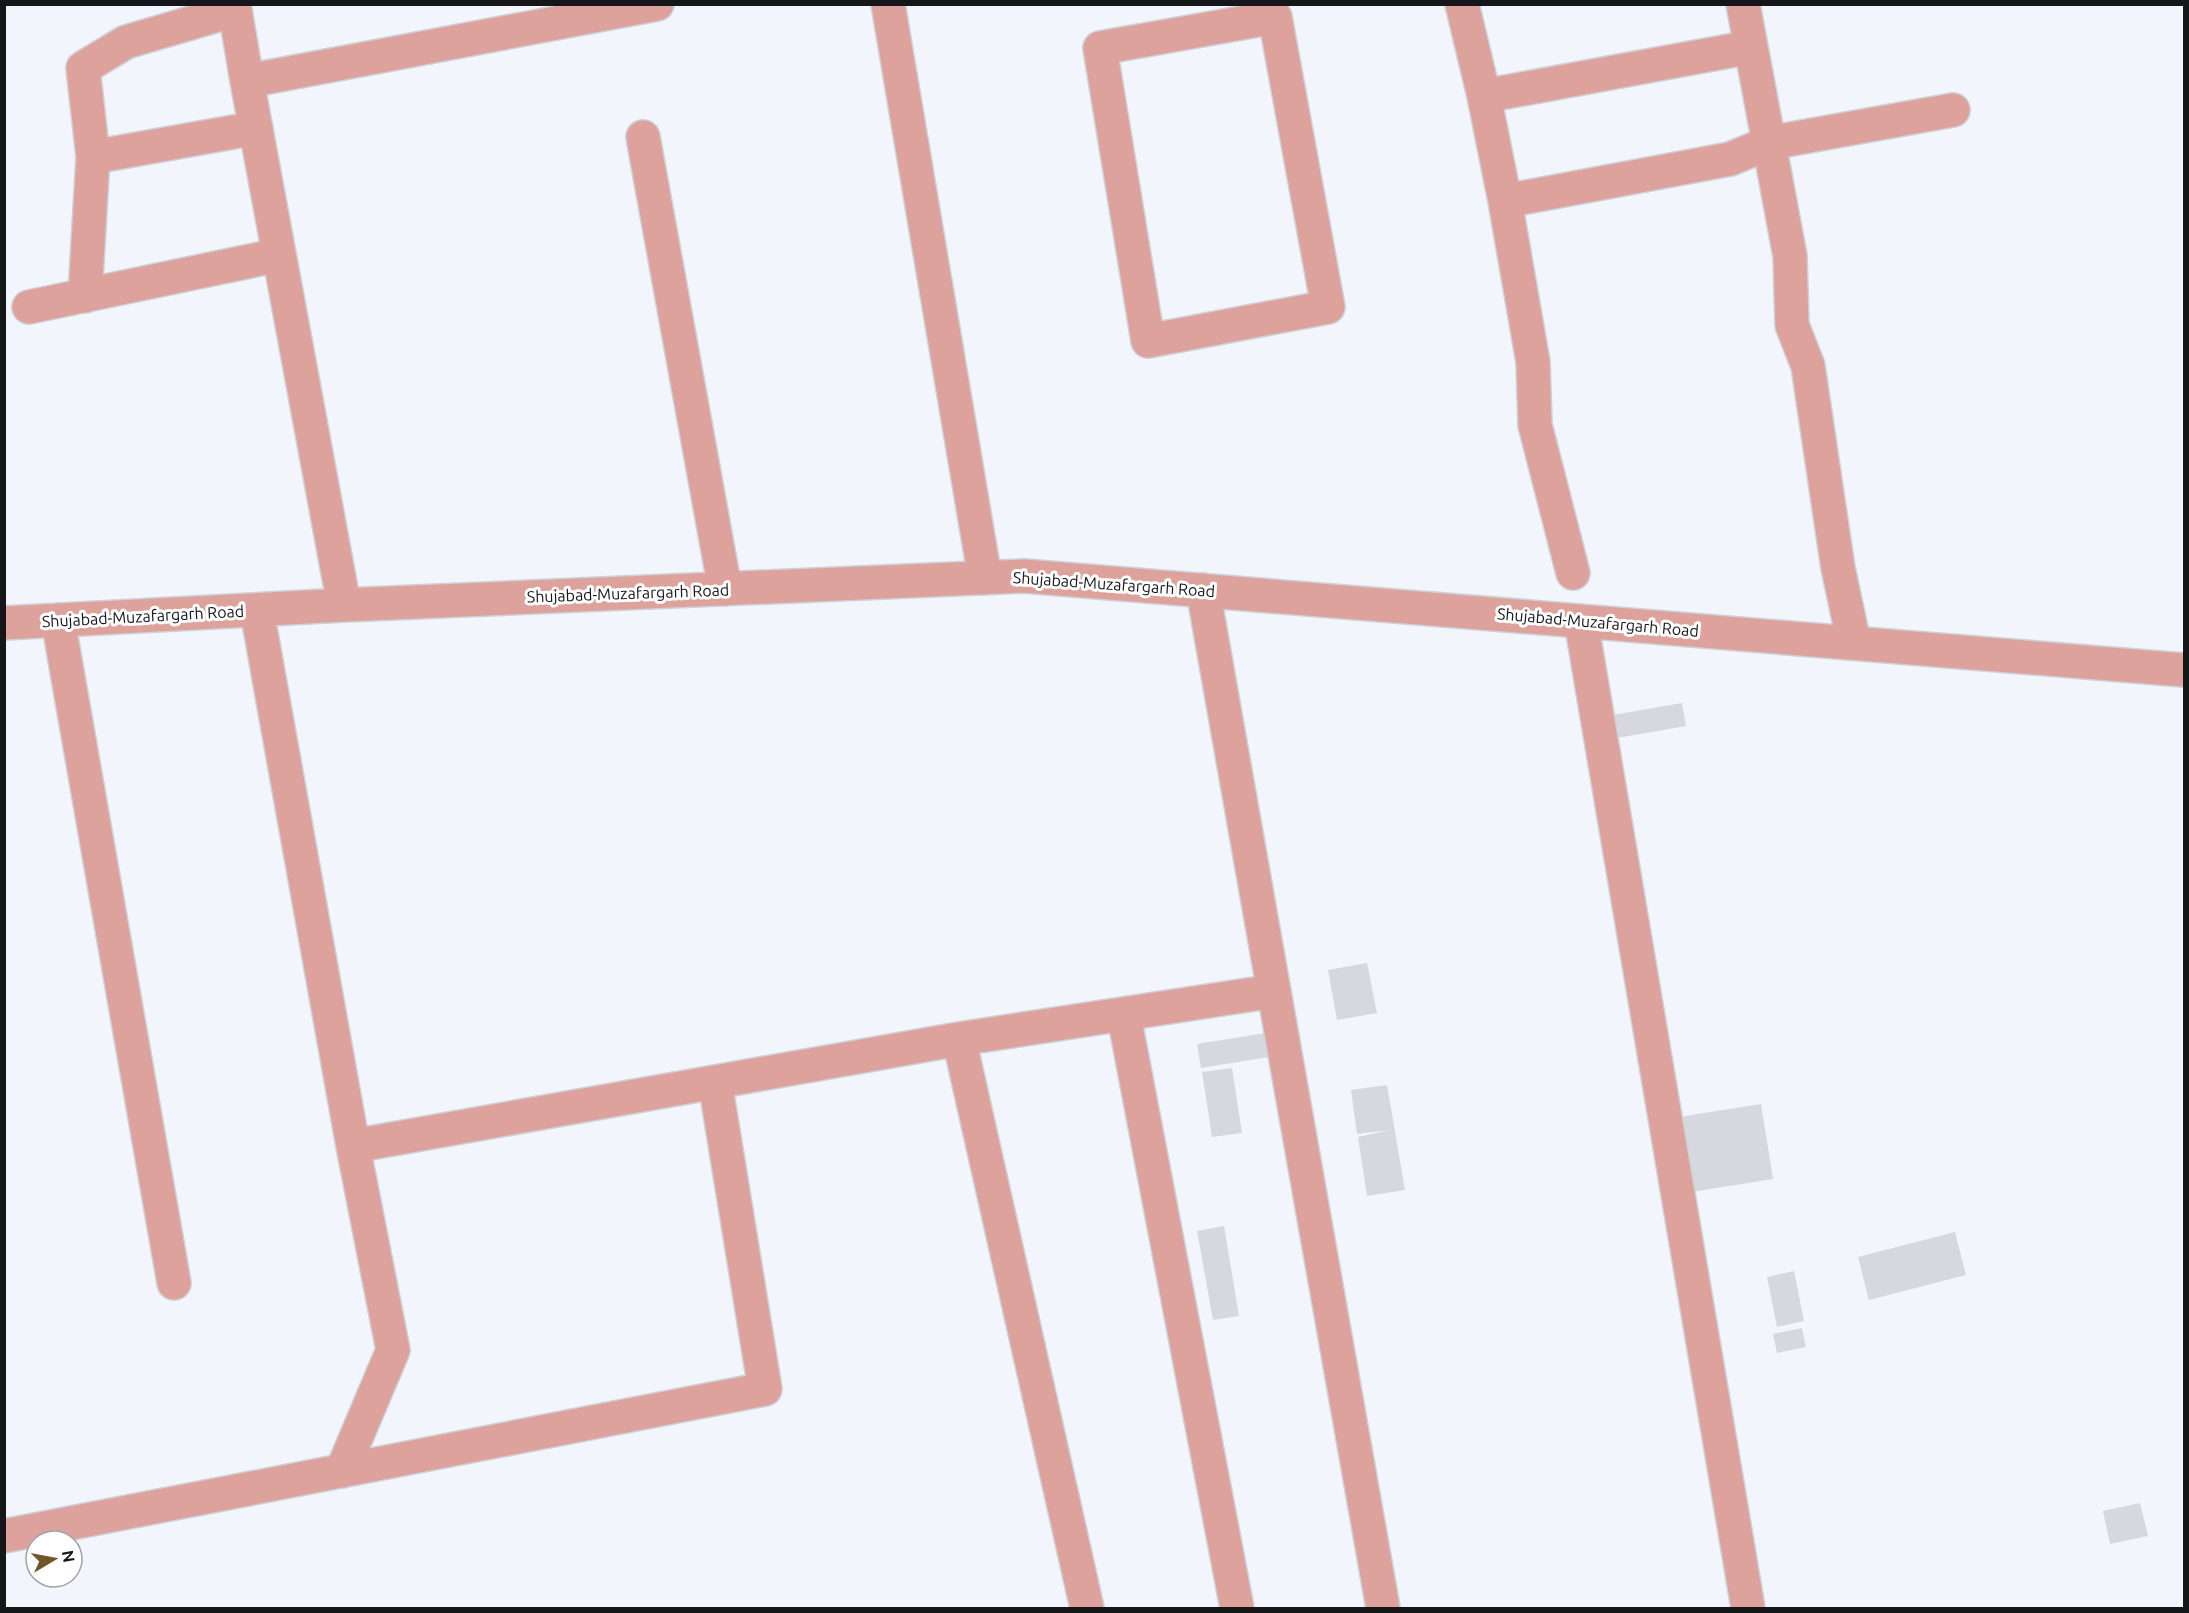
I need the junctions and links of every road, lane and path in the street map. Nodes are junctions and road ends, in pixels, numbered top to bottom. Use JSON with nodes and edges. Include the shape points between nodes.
{"nodes":[{"id":1,"x":657,"y":4,"type":"edge"},
{"id":2,"x":888,"y":4,"type":"edge"},
{"id":3,"x":1462,"y":4,"type":"edge"},
{"id":4,"x":1743,"y":4,"type":"edge"},
{"id":5,"x":235,"y":7,"type":"edge"},
{"id":6,"x":1253,"y":13,"type":"edge"},
{"id":7,"x":1751,"y":47,"type":"junction"},
{"id":8,"x":247,"y":81,"type":"junction"},
{"id":9,"x":1484,"y":96,"type":"junction"},
{"id":10,"x":1953,"y":110,"type":"dead end"},
{"id":11,"x":256,"y":128,"type":"junction"},
{"id":12,"x":643,"y":137,"type":"dead end"},
{"id":13,"x":1769,"y":143,"type":"junction"},
{"id":14,"x":93,"y":157,"type":"junction"},
{"id":15,"x":1505,"y":201,"type":"junction"},
{"id":16,"x":279,"y":255,"type":"junction"},
{"id":17,"x":85,"y":296,"type":"junction"},
{"id":18,"x":29,"y":307,"type":"dead end"},
{"id":19,"x":1573,"y":573,"type":"dead end"},
{"id":20,"x":984,"y":578,"type":"junction"},
{"id":21,"x":725,"y":589,"type":"junction"},
{"id":22,"x":1203,"y":590,"type":"junction"},
{"id":23,"x":344,"y":605,"type":"junction"},
{"id":24,"x":257,"y":611,"type":"junction"},
{"id":25,"x":58,"y":620,"type":"junction"},
{"id":26,"x":1581,"y":621,"type":"junction"},
{"id":27,"x":4,"y":622,"type":"edge"},
{"id":28,"x":1854,"y":643,"type":"junction"},
{"id":29,"x":2184,"y":670,"type":"edge"},
{"id":30,"x":1274,"y":991,"type":"junction"},
{"id":31,"x":1124,"y":1016,"type":"junction"},
{"id":32,"x":959,"y":1039,"type":"junction"},
{"id":33,"x":715,"y":1082,"type":"junction"},
{"id":34,"x":353,"y":1146,"type":"junction"},
{"id":35,"x":174,"y":1283,"type":"dead end"},
{"id":36,"x":342,"y":1471,"type":"junction"},
{"id":37,"x":4,"y":1536,"type":"edge"},
{"id":38,"x":1087,"y":1608,"type":"edge"},
{"id":39,"x":1238,"y":1608,"type":"edge"},
{"id":40,"x":1383,"y":1608,"type":"edge"},
{"id":41,"x":1748,"y":1608,"type":"edge"}],
"edges":[{"from":1,"to":8,"type":"street"},
{"from":2,"to":20,"type":"street"},
{"from":3,"to":9,"type":"street"},
{"from":4,"to":7,"type":"street"},
{"from":5,"to":8,"type":"street"},
{"from":5,"to":14,"type":"street","via":[[126,42],[83,68]]},
{"from":6,"to":6,"type":"street","via":[[1275,17],[1328,307],[1148,341],[1100,48]]},
{"from":7,"to":9,"type":"street"},
{"from":7,"to":13,"type":"street"},
{"from":8,"to":11,"type":"street"},
{"from":9,"to":15,"type":"street"},
{"from":10,"to":13,"type":"street"},
{"from":11,"to":14,"type":"street"},
{"from":11,"to":16,"type":"street"},
{"from":12,"to":21,"type":"street"},
{"from":13,"to":15,"type":"street","via":[[1730,159]]},
{"from":13,"to":28,"type":"street","via":[[1790,256],[1792,325],[1808,366],[1838,568]]},
{"from":14,"to":17,"type":"street"},
{"from":15,"to":19,"type":"street","via":[[1533,362],[1535,424]]},
{"from":16,"to":17,"type":"street"},
{"from":16,"to":23,"type":"street"},
{"from":17,"to":18,"type":"street"},
{"from":20,"to":21,"type":"street","name":"Shujabad-Muzafargarh Road"},
{"from":20,"to":22,"type":"street","name":"Shujabad-Muzafargarh Road","via":[[1024,576]]},
{"from":21,"to":23,"type":"street","name":"Shujabad-Muzafargarh Road"},
{"from":22,"to":26,"type":"street","name":"Shujabad-Muzafargarh Road"},
{"from":22,"to":30,"type":"street"},
{"from":23,"to":24,"type":"street","name":"Shujabad-Muzafargarh Road"},
{"from":24,"to":25,"type":"street","name":"Shujabad-Muzafargarh Road"},
{"from":24,"to":34,"type":"street"},
{"from":25,"to":27,"type":"street","name":"Shujabad-Muzafargarh Road"},
{"from":25,"to":35,"type":"street"},
{"from":26,"to":28,"type":"street","name":"Shujabad-Muzafargarh Road"},
{"from":26,"to":41,"type":"street"},
{"from":28,"to":29,"type":"street","name":"Shujabad-Muzafargarh Road"},
{"from":30,"to":31,"type":"street"},
{"from":30,"to":40,"type":"street"},
{"from":31,"to":32,"type":"street"},
{"from":31,"to":39,"type":"street"},
{"from":32,"to":33,"type":"street"},
{"from":32,"to":38,"type":"street"},
{"from":33,"to":34,"type":"street"},
{"from":33,"to":36,"type":"street","via":[[765,1389]]},
{"from":34,"to":36,"type":"street","via":[[393,1350]]},
{"from":36,"to":37,"type":"street"}]}
